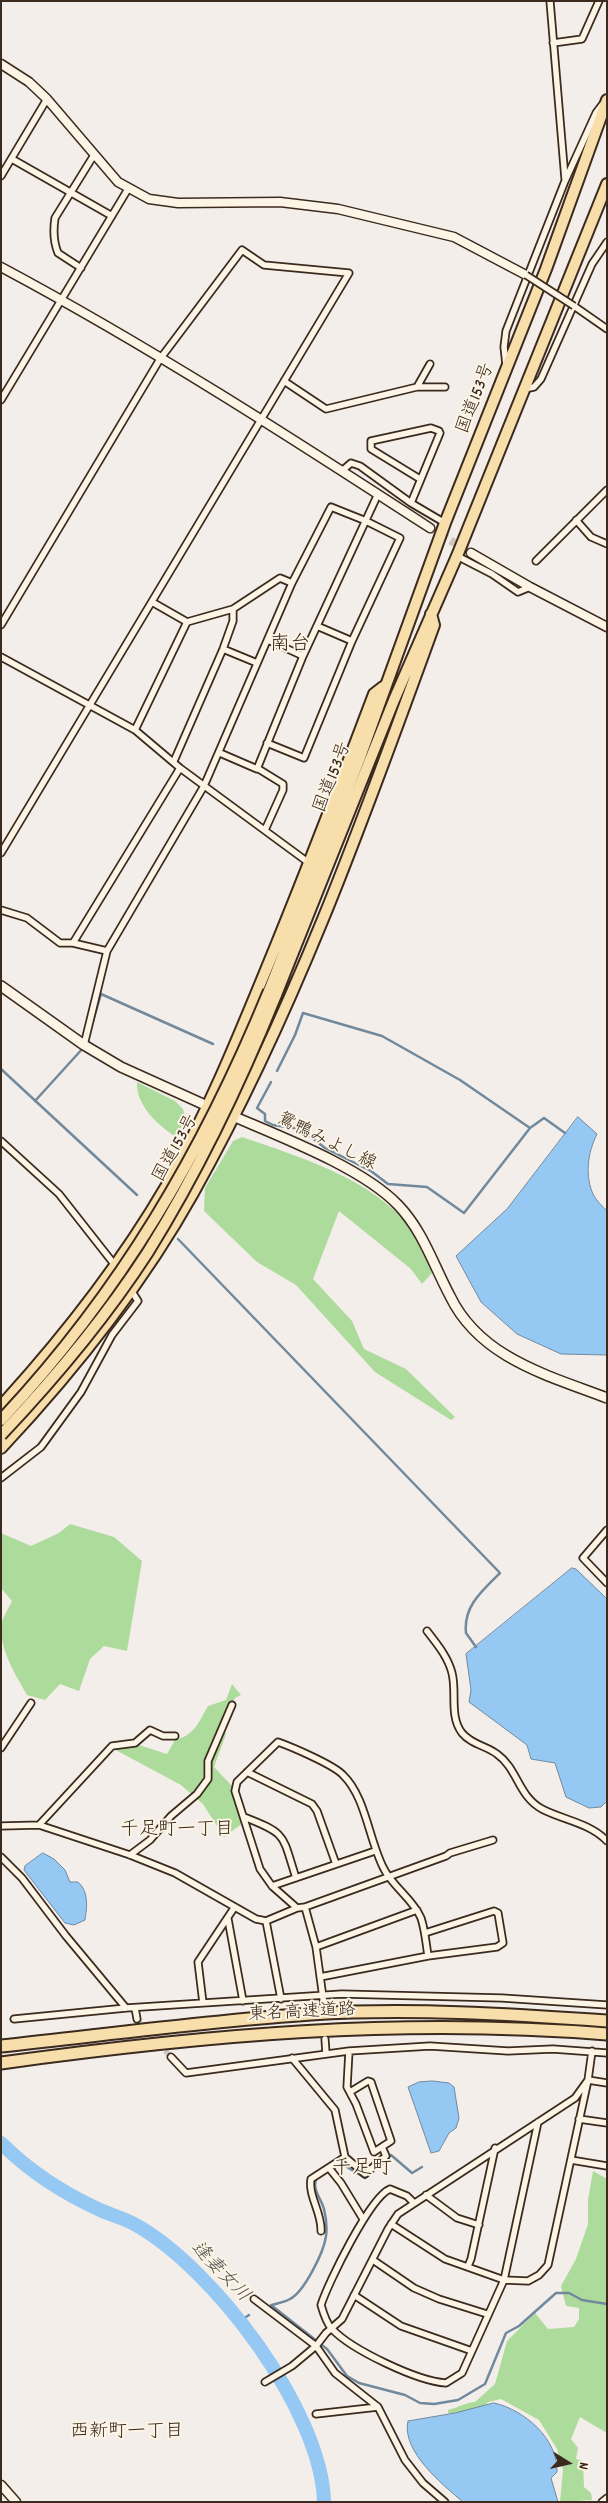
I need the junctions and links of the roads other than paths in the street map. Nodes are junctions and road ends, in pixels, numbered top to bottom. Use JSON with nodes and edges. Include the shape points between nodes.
{"nodes":[{"id":1,"x":550,"y":1,"type":"edge"},
{"id":2,"x":599,"y":1,"type":"edge"},
{"id":3,"x":553,"y":43,"type":"junction"},
{"id":4,"x":1,"y":64,"type":"edge"},
{"id":5,"x":46,"y":99,"type":"junction"},
{"id":6,"x":607,"y":100,"type":"edge"},
{"id":7,"x":94,"y":155,"type":"junction"},
{"id":8,"x":12,"y":159,"type":"junction"},
{"id":9,"x":1,"y":176,"type":"edge"},
{"id":10,"x":565,"y":181,"type":"junction"},
{"id":11,"x":607,"y":184,"type":"edge"},
{"id":12,"x":128,"y":189,"type":"junction"},
{"id":13,"x":71,"y":193,"type":"junction"},
{"id":14,"x":112,"y":216,"type":"junction"},
{"id":15,"x":607,"y":242,"type":"edge"},
{"id":16,"x":1,"y":267,"type":"edge"},
{"id":17,"x":81,"y":268,"type":"junction"},
{"id":18,"x":526,"y":276,"type":"junction"},
{"id":19,"x":62,"y":299,"type":"junction"},
{"id":20,"x":574,"y":306,"type":"junction"},
{"id":21,"x":607,"y":329,"type":"edge"},
{"id":22,"x":160,"y":359,"type":"junction"},
{"id":23,"x":430,"y":364,"type":"dead end"},
{"id":24,"x":506,"y":367,"type":"junction"},
{"id":25,"x":284,"y":381,"type":"junction"},
{"id":26,"x":417,"y":388,"type":"junction"},
{"id":27,"x":444,"y":388,"type":"dead end"},
{"id":28,"x":524,"y":390,"type":"junction"},
{"id":29,"x":1,"y":400,"type":"edge"},
{"id":30,"x":260,"y":419,"type":"junction"},
{"id":31,"x":343,"y":470,"type":"junction"},
{"id":32,"x":420,"y":479,"type":"junction"},
{"id":33,"x":607,"y":490,"type":"edge"},
{"id":34,"x":378,"y":494,"type":"junction"},
{"id":35,"x":411,"y":502,"type":"junction"},
{"id":36,"x":576,"y":520,"type":"junction"},
{"id":37,"x":366,"y":521,"type":"junction"},
{"id":38,"x":445,"y":523,"type":"junction"},
{"id":39,"x":430,"y":528,"type":"tunnel mouth"},
{"id":40,"x":607,"y":544,"type":"edge"},
{"id":41,"x":471,"y":553,"type":"tunnel mouth"},
{"id":42,"x":457,"y":556,"type":"junction"},
{"id":43,"x":536,"y":561,"type":"dead end"},
{"id":44,"x":292,"y":584,"type":"junction"},
{"id":45,"x":530,"y":587,"type":"junction"},
{"id":46,"x":152,"y":602,"type":"junction"},
{"id":47,"x":233,"y":608,"type":"junction"},
{"id":48,"x":431,"y":614,"type":"junction"},
{"id":49,"x":187,"y":622,"type":"junction"},
{"id":50,"x":1,"y":625,"type":"edge"},
{"id":51,"x":317,"y":626,"type":"junction"},
{"id":52,"x":607,"y":628,"type":"edge"},
{"id":53,"x":268,"y":640,"type":"junction"},
{"id":54,"x":352,"y":641,"type":"junction"},
{"id":55,"x":223,"y":648,"type":"junction"},
{"id":56,"x":303,"y":656,"type":"junction"},
{"id":57,"x":1,"y":657,"type":"edge"},
{"id":58,"x":257,"y":663,"type":"junction"},
{"id":59,"x":385,"y":685,"type":"junction"},
{"id":60,"x":90,"y":705,"type":"junction"},
{"id":61,"x":135,"y":730,"type":"junction"},
{"id":62,"x":268,"y":743,"type":"junction"},
{"id":63,"x":220,"y":753,"type":"junction"},
{"id":64,"x":174,"y":761,"type":"junction"},
{"id":65,"x":180,"y":768,"type":"junction"},
{"id":66,"x":257,"y":768,"type":"junction"},
{"id":67,"x":204,"y":786,"type":"junction"},
{"id":68,"x":265,"y":830,"type":"junction"},
{"id":69,"x":1,"y":853,"type":"edge"},
{"id":70,"x":309,"y":863,"type":"junction"},
{"id":71,"x":1,"y":910,"type":"edge"},
{"id":72,"x":73,"y":943,"type":"junction"},
{"id":73,"x":108,"y":951,"type":"junction"},
{"id":74,"x":1,"y":986,"type":"edge"},
{"id":75,"x":273,"y":993,"type":"junction"},
{"id":76,"x":84,"y":1045,"type":"junction"},
{"id":77,"x":207,"y":1106,"type":"junction"},
{"id":78,"x":234,"y":1117,"type":"junction"},
{"id":79,"x":1,"y":1140,"type":"edge"},
{"id":80,"x":114,"y":1264,"type":"junction"},
{"id":81,"x":132,"y":1290,"type":"junction"},
{"id":82,"x":607,"y":1398,"type":"edge"},
{"id":83,"x":1,"y":1406,"type":"edge"},
{"id":84,"x":1,"y":1420,"type":"edge"},
{"id":85,"x":1,"y":1435,"type":"edge"},
{"id":86,"x":1,"y":1448,"type":"edge"},
{"id":87,"x":1,"y":1478,"type":"edge"},
{"id":88,"x":607,"y":1530,"type":"edge"},
{"id":89,"x":607,"y":1582,"type":"edge"},
{"id":90,"x":427,"y":1631,"type":"dead end"},
{"id":91,"x":31,"y":1703,"type":"dead end"},
{"id":92,"x":232,"y":1705,"type":"dead end"},
{"id":93,"x":175,"y":1736,"type":"dead end"},
{"id":94,"x":1,"y":1748,"type":"edge"},
{"id":95,"x":247,"y":1772,"type":"junction"},
{"id":96,"x":244,"y":1817,"type":"junction"},
{"id":97,"x":39,"y":1825,"type":"junction"},
{"id":98,"x":1,"y":1826,"type":"edge"},
{"id":99,"x":493,"y":1840,"type":"dead end"},
{"id":100,"x":607,"y":1841,"type":"edge"},
{"id":101,"x":375,"y":1851,"type":"junction"},
{"id":102,"x":130,"y":1855,"type":"junction"},
{"id":103,"x":1,"y":1857,"type":"edge"},
{"id":104,"x":336,"y":1864,"type":"junction"},
{"id":105,"x":390,"y":1877,"type":"junction"},
{"id":106,"x":296,"y":1878,"type":"junction"},
{"id":107,"x":272,"y":1886,"type":"junction"},
{"id":108,"x":305,"y":1907,"type":"junction"},
{"id":109,"x":234,"y":1908,"type":"junction"},
{"id":110,"x":297,"y":1908,"type":"junction"},
{"id":111,"x":417,"y":1910,"type":"junction"},
{"id":112,"x":228,"y":1919,"type":"junction"},
{"id":113,"x":266,"y":1921,"type":"junction"},
{"id":114,"x":425,"y":1933,"type":"junction"},
{"id":115,"x":316,"y":1947,"type":"junction"},
{"id":116,"x":428,"y":1956,"type":"junction"},
{"id":117,"x":320,"y":1977,"type":"junction"},
{"id":118,"x":322,"y":1997,"type":"junction"},
{"id":119,"x":281,"y":1999,"type":"junction"},
{"id":120,"x":243,"y":2001,"type":"junction"},
{"id":121,"x":203,"y":2003,"type":"junction"},
{"id":122,"x":324,"y":2005,"type":"dead end"},
{"id":123,"x":607,"y":2005,"type":"edge"},
{"id":124,"x":126,"y":2008,"type":"junction"},
{"id":125,"x":134,"y":2008,"type":"junction"},
{"id":126,"x":137,"y":2018,"type":"tunnel mouth"},
{"id":127,"x":14,"y":2019,"type":"dead end"},
{"id":128,"x":607,"y":2021,"type":"edge"},
{"id":129,"x":607,"y":2034,"type":"edge"},
{"id":130,"x":325,"y":2039,"type":"dead end"},
{"id":131,"x":1,"y":2046,"type":"edge"},
{"id":132,"x":349,"y":2051,"type":"junction"},
{"id":133,"x":592,"y":2051,"type":"junction"},
{"id":134,"x":607,"y":2052,"type":"edge"},
{"id":135,"x":326,"y":2054,"type":"junction"},
{"id":136,"x":171,"y":2057,"type":"tunnel mouth"},
{"id":137,"x":292,"y":2058,"type":"junction"},
{"id":138,"x":1,"y":2063,"type":"edge"},
{"id":139,"x":588,"y":2080,"type":"junction"},
{"id":140,"x":607,"y":2082,"type":"edge"},
{"id":141,"x":350,"y":2092,"type":"junction"},
{"id":142,"x":580,"y":2119,"type":"junction"},
{"id":143,"x":538,"y":2122,"type":"junction"},
{"id":144,"x":607,"y":2123,"type":"edge"},
{"id":145,"x":382,"y":2147,"type":"junction"},
{"id":146,"x":495,"y":2148,"type":"junction"},
{"id":147,"x":345,"y":2157,"type":"junction"},
{"id":148,"x":571,"y":2160,"type":"junction"},
{"id":149,"x":607,"y":2166,"type":"edge"},
{"id":150,"x":329,"y":2168,"type":"junction"},
{"id":151,"x":426,"y":2195,"type":"junction"},
{"id":152,"x":414,"y":2202,"type":"junction"},
{"id":153,"x":363,"y":2219,"type":"junction"},
{"id":154,"x":392,"y":2224,"type":"junction"},
{"id":155,"x":479,"y":2225,"type":"junction"},
{"id":156,"x":321,"y":2230,"type":"dead end"},
{"id":157,"x":373,"y":2260,"type":"junction"},
{"id":158,"x":468,"y":2266,"type":"junction"},
{"id":159,"x":504,"y":2280,"type":"junction"},
{"id":160,"x":354,"y":2296,"type":"junction"},
{"id":161,"x":254,"y":2299,"type":"dead end"},
{"id":162,"x":487,"y":2314,"type":"junction"},
{"id":163,"x":331,"y":2329,"type":"junction"},
{"id":164,"x":316,"y":2346,"type":"junction"},
{"id":165,"x":472,"y":2351,"type":"junction"},
{"id":166,"x":265,"y":2382,"type":"dead end"},
{"id":167,"x":378,"y":2407,"type":"junction"},
{"id":168,"x":316,"y":2414,"type":"dead end"},
{"id":169,"x":1,"y":2485,"type":"edge"},
{"id":170,"x":607,"y":2498,"type":"edge"},
{"id":171,"x":442,"y":2500,"type":"edge"},
{"id":172,"x":16,"y":2502,"type":"edge"},
{"id":173,"x":602,"y":2502,"type":"edge"}],
"edges":[{"from":1,"to":3,"type":"street"},
{"from":2,"to":3,"type":"street","via":[[582,40]]},
{"from":3,"to":10,"type":"street"},
{"from":4,"to":5,"type":"street","via":[[29,82]]},
{"from":5,"to":7,"type":"street"},
{"from":5,"to":8,"type":"street"},
{"from":6,"to":10,"type":"street","via":[[596,113]]},
{"from":6,"to":24,"type":"highway","name":"国道153号","via":[[546,269]]},
{"from":7,"to":12,"type":"street"},
{"from":7,"to":13,"type":"street"},
{"from":8,"to":9,"type":"street"},
{"from":8,"to":13,"type":"street"},
{"from":10,"to":18,"type":"street"},
{"from":11,"to":28,"type":"highway","name":"国道153号"},
{"from":12,"to":14,"type":"street"},
{"from":12,"to":18,"type":"street","via":[[164,202],[280,202],[338,209],[454,237]]},
{"from":13,"to":14,"type":"street"},
{"from":13,"to":17,"type":"street","via":[[56,218],[53,236],[58,253]]},
{"from":14,"to":17,"type":"street"},
{"from":15,"to":20,"type":"street","via":[[592,264]]},
{"from":16,"to":19,"type":"street"},
{"from":17,"to":19,"type":"street"},
{"from":18,"to":20,"type":"street","bridge":true},
{"from":18,"to":24,"type":"street","via":[[506,331]]},
{"from":19,"to":22,"type":"street"},
{"from":19,"to":29,"type":"street"},
{"from":20,"to":21,"type":"street"},
{"from":20,"to":28,"type":"street","via":[[538,384]]},
{"from":22,"to":25,"type":"street","via":[[242,250],[264,265],[349,273]]},
{"from":22,"to":30,"type":"street"},
{"from":22,"to":50,"type":"street"},
{"from":23,"to":26,"type":"street"},
{"from":24,"to":38,"type":"highway","name":"国道153号"},
{"from":25,"to":26,"type":"street","via":[[326,409]]},
{"from":25,"to":30,"type":"street"},
{"from":26,"to":27,"type":"street"},
{"from":28,"to":42,"type":"highway","name":"国道153号"},
{"from":30,"to":31,"type":"street"},
{"from":30,"to":46,"type":"street"},
{"from":31,"to":34,"type":"street"},
{"from":31,"to":35,"type":"street","via":[[354,464]]},
{"from":32,"to":32,"type":"street","via":[[439,431],[430,428],[371,441],[372,449]]},
{"from":32,"to":35,"type":"street"},
{"from":33,"to":36,"type":"street"},
{"from":34,"to":37,"type":"street"},
{"from":34,"to":39,"type":"street"},
{"from":35,"to":38,"type":"street"},
{"from":36,"to":40,"type":"street","via":[[591,537]]},
{"from":36,"to":43,"type":"street"},
{"from":37,"to":44,"type":"street","via":[[331,507]]},
{"from":37,"to":51,"type":"street"},
{"from":37,"to":54,"type":"street","via":[[400,538]]},
{"from":38,"to":59,"type":"highway","name":"国道153号"},
{"from":41,"to":45,"type":"street"},
{"from":42,"to":45,"type":"street","via":[[518,592]]},
{"from":42,"to":48,"type":"highway","name":"国道153号"},
{"from":44,"to":47,"type":"street","via":[[280,578]]},
{"from":44,"to":53,"type":"street"},
{"from":45,"to":52,"type":"street"},
{"from":46,"to":49,"type":"street"},
{"from":46,"to":60,"type":"street"},
{"from":47,"to":49,"type":"street"},
{"from":47,"to":55,"type":"street","via":[[233,621]]},
{"from":48,"to":75,"type":"highway","name":"国道153号"},
{"from":48,"to":78,"type":"highway","via":[[434,625],[341,870],[281,1018]]},
{"from":49,"to":61,"type":"street"},
{"from":51,"to":54,"type":"street"},
{"from":51,"to":56,"type":"street"},
{"from":53,"to":56,"type":"street"},
{"from":53,"to":58,"type":"street"},
{"from":54,"to":62,"type":"street","via":[[304,758]]},
{"from":55,"to":58,"type":"street"},
{"from":55,"to":64,"type":"street"},
{"from":56,"to":62,"type":"street"},
{"from":57,"to":60,"type":"street"},
{"from":58,"to":63,"type":"street"},
{"from":59,"to":70,"type":"highway","via":[[374,694]]},
{"from":59,"to":75,"type":"highway","name":"国道153号"},
{"from":60,"to":61,"type":"street"},
{"from":60,"to":69,"type":"street"},
{"from":61,"to":64,"type":"street"},
{"from":62,"to":66,"type":"street"},
{"from":63,"to":66,"type":"street"},
{"from":63,"to":67,"type":"street"},
{"from":64,"to":65,"type":"street"},
{"from":65,"to":67,"type":"street"},
{"from":65,"to":72,"type":"street"},
{"from":66,"to":68,"type":"street","via":[[283,784]]},
{"from":67,"to":68,"type":"street"},
{"from":67,"to":73,"type":"street"},
{"from":68,"to":70,"type":"street"},
{"from":70,"to":77,"type":"highway","via":[[235,1046]]},
{"from":71,"to":72,"type":"street","via":[[26,918],[60,943]]},
{"from":72,"to":73,"type":"street"},
{"from":73,"to":76,"type":"street"},
{"from":74,"to":76,"type":"main road","name":"鴛鴨みよし線"},
{"from":75,"to":84,"type":"highway","name":"国道153号","bridge":true,"via":[[211,1121],[135,1253],[57,1356]]},
{"from":75,"to":85,"type":"highway","name":"国道153号","bridge":true,"via":[[225,1112],[183,1193],[146,1253],[69,1357]]},
{"from":76,"to":77,"type":"main road","name":"鴛鴨みよし線","via":[[135,1074]]},
{"from":77,"to":78,"type":"main road","name":"鴛鴨みよし線"},
{"from":77,"to":80,"type":"highway","via":[[165,1187]]},
{"from":78,"to":81,"type":"highway","via":[[192,1195]]},
{"from":78,"to":82,"type":"main road","name":"鴛鴨みよし線","via":[[320,1156],[376,1186],[398,1205],[420,1233],[450,1297],[464,1320],[486,1344],[512,1361]]},
{"from":79,"to":80,"type":"street","via":[[59,1194]]},
{"from":80,"to":81,"type":"street"},
{"from":80,"to":83,"type":"highway","via":[[49,1353]]},
{"from":81,"to":86,"type":"highway","via":[[78,1362]]},
{"from":81,"to":87,"type":"street","via":[[138,1301],[112,1335],[81,1392],[41,1447]]},
{"from":88,"to":89,"type":"street","via":[[583,1558]]},
{"from":90,"to":100,"type":"street","via":[[443,1652],[452,1672],[455,1717],[460,1731],[470,1741],[497,1753],[528,1799],[542,1809],[587,1827]]},
{"from":91,"to":94,"type":"street"},
{"from":92,"to":102,"type":"street","via":[[208,1761],[208,1779],[150,1840]]},
{"from":93,"to":97,"type":"street","via":[[163,1736],[150,1730],[135,1743],[112,1746]]},
{"from":95,"to":96,"type":"street","via":[[235,1786]]},
{"from":95,"to":101,"type":"street","via":[[278,1742],[338,1770],[355,1790]]},
{"from":95,"to":104,"type":"street","via":[[312,1804]]},
{"from":96,"to":106,"type":"street","via":[[279,1833]]},
{"from":96,"to":107,"type":"street","via":[[260,1870]]},
{"from":97,"to":98,"type":"street"},
{"from":97,"to":102,"type":"street"},
{"from":99,"to":105,"type":"street"},
{"from":101,"to":104,"type":"street"},
{"from":101,"to":105,"type":"street"},
{"from":102,"to":109,"type":"street","via":[[175,1873]]},
{"from":103,"to":124,"type":"street","via":[[22,1878]]},
{"from":104,"to":106,"type":"street"},
{"from":105,"to":108,"type":"street"},
{"from":105,"to":111,"type":"street"},
{"from":106,"to":107,"type":"street"},
{"from":107,"to":110,"type":"street"},
{"from":108,"to":110,"type":"street"},
{"from":108,"to":115,"type":"street"},
{"from":109,"to":112,"type":"street"},
{"from":109,"to":113,"type":"street"},
{"from":110,"to":113,"type":"street"},
{"from":111,"to":114,"type":"street"},
{"from":111,"to":115,"type":"street"},
{"from":112,"to":120,"type":"street"},
{"from":112,"to":121,"type":"street","via":[[198,1962]]},
{"from":113,"to":119,"type":"street"},
{"from":114,"to":116,"type":"street"},
{"from":114,"to":116,"type":"street","via":[[494,1912],[498,1914],[503,1940],[497,1947]]},
{"from":115,"to":117,"type":"street"},
{"from":116,"to":117,"type":"street"},
{"from":117,"to":118,"type":"street"},
{"from":118,"to":119,"type":"street"},
{"from":118,"to":122,"type":"street"},
{"from":118,"to":123,"type":"street","via":[[342,1994],[429,1995]]},
{"from":119,"to":120,"type":"street"},
{"from":120,"to":121,"type":"street"},
{"from":121,"to":125,"type":"street"},
{"from":124,"to":125,"type":"street"},
{"from":124,"to":127,"type":"street"},
{"from":125,"to":126,"type":"street"},
{"from":128,"to":131,"type":"highway","name":"東名高速道路","via":[[482,2014],[312,2014]]},
{"from":129,"to":138,"type":"highway","name":"東名高速道路","via":[[460,2027],[347,2028],[183,2040]]},
{"from":130,"to":135,"type":"street"},
{"from":132,"to":133,"type":"street","via":[[430,2046],[508,2051]]},
{"from":132,"to":135,"type":"street"},
{"from":132,"to":141,"type":"street"},
{"from":133,"to":134,"type":"street"},
{"from":133,"to":139,"type":"street"},
{"from":135,"to":137,"type":"street"},
{"from":136,"to":137,"type":"street","via":[[186,2073]]},
{"from":137,"to":147,"type":"street","via":[[335,2110]]},
{"from":139,"to":140,"type":"street"},
{"from":139,"to":142,"type":"street"},
{"from":139,"to":143,"type":"street","via":[[575,2098]]},
{"from":141,"to":145,"type":"street","via":[[374,2152]]},
{"from":141,"to":145,"type":"street","via":[[368,2080],[371,2082],[392,2141]]},
{"from":142,"to":144,"type":"street"},
{"from":142,"to":148,"type":"street"},
{"from":143,"to":146,"type":"street"},
{"from":143,"to":159,"type":"street"},
{"from":145,"to":147,"type":"street","via":[[386,2156],[366,2174]]},
{"from":146,"to":151,"type":"street"},
{"from":146,"to":155,"type":"street"},
{"from":147,"to":150,"type":"street"},
{"from":148,"to":149,"type":"street"},
{"from":148,"to":159,"type":"street","via":[[548,2265],[528,2281]]},
{"from":150,"to":153,"type":"street"},
{"from":150,"to":156,"type":"street","via":[[313,2176],[310,2184],[320,2213]]},
{"from":151,"to":152,"type":"street"},
{"from":151,"to":155,"type":"street","via":[[457,2218]]},
{"from":152,"to":153,"type":"street","via":[[394,2190],[387,2190]]},
{"from":152,"to":154,"type":"street","via":[[398,2214]]},
{"from":153,"to":163,"type":"street","via":[[321,2304]]},
{"from":154,"to":157,"type":"street"},
{"from":154,"to":158,"type":"street","via":[[445,2260]]},
{"from":155,"to":158,"type":"street"},
{"from":157,"to":160,"type":"street"},
{"from":157,"to":162,"type":"street","via":[[414,2288]]},
{"from":158,"to":159,"type":"street"},
{"from":159,"to":162,"type":"street"},
{"from":160,"to":163,"type":"street","via":[[342,2319]]},
{"from":160,"to":165,"type":"street","via":[[401,2326]]},
{"from":161,"to":164,"type":"street"},
{"from":162,"to":165,"type":"street"},
{"from":163,"to":164,"type":"street"},
{"from":163,"to":165,"type":"street","via":[[389,2365],[439,2382],[446,2383],[459,2376]]},
{"from":164,"to":166,"type":"street"},
{"from":164,"to":167,"type":"street","via":[[335,2373]]},
{"from":167,"to":168,"type":"street"},
{"from":167,"to":171,"type":"street","via":[[404,2460]]},
{"from":169,"to":172,"type":"street"},
{"from":170,"to":173,"type":"street"}]}
